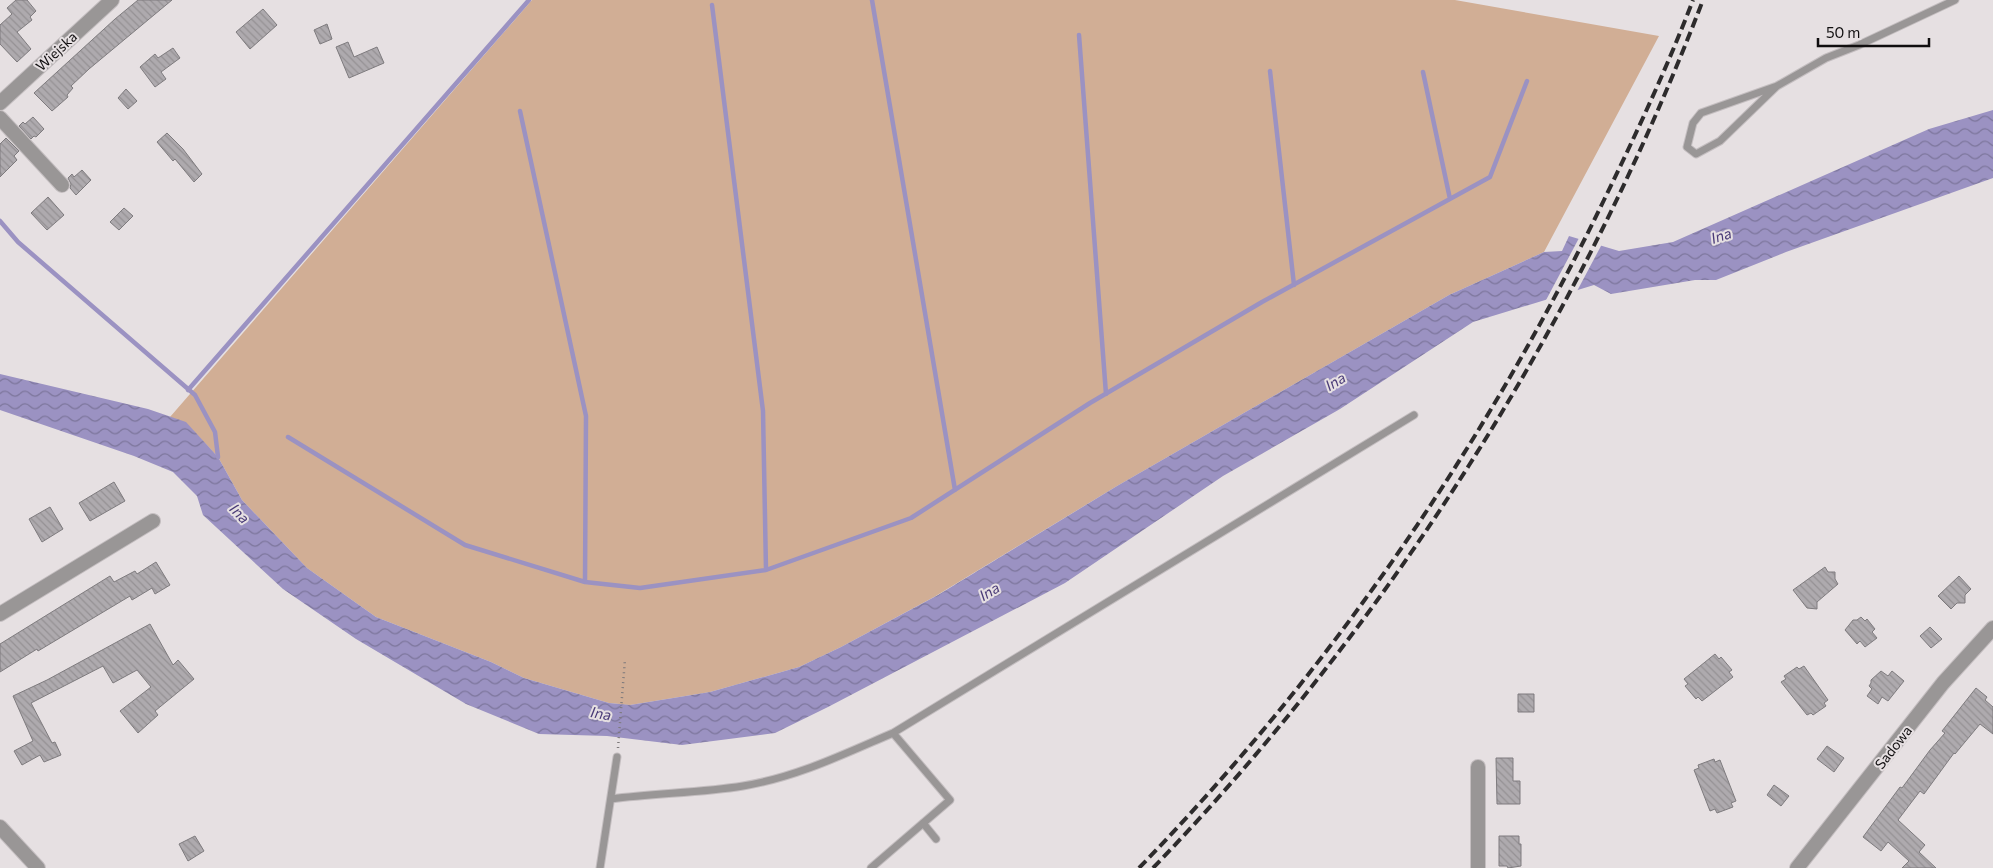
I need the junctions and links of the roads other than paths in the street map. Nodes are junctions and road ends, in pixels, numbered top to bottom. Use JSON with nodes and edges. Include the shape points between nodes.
{"nodes":[{"id":1,"x":112,"y":0,"type":"edge"},
{"id":2,"x":1955,"y":0,"type":"edge"},
{"id":3,"x":1777,"y":86,"type":"junction"},
{"id":4,"x":0,"y":103,"type":"edge"},
{"id":5,"x":0,"y":118,"type":"edge"},
{"id":6,"x":62,"y":185,"type":"dead end"},
{"id":7,"x":1414,"y":415,"type":"dead end"},
{"id":8,"x":153,"y":521,"type":"dead end"},
{"id":9,"x":0,"y":614,"type":"edge"},
{"id":10,"x":1993,"y":628,"type":"edge"},
{"id":11,"x":893,"y":732,"type":"junction"},
{"id":12,"x":617,"y":757,"type":"road end"},
{"id":13,"x":1478,"y":767,"type":"dead end"},
{"id":14,"x":611,"y":799,"type":"junction"},
{"id":15,"x":923,"y":823,"type":"junction"},
{"id":16,"x":0,"y":827,"type":"edge"},
{"id":17,"x":936,"y":839,"type":"dead end"},
{"id":18,"x":38,"y":868,"type":"edge"},
{"id":19,"x":600,"y":868,"type":"edge"},
{"id":20,"x":872,"y":868,"type":"edge"},
{"id":21,"x":1478,"y":868,"type":"edge"},
{"id":22,"x":1797,"y":868,"type":"edge"}],
"edges":[{"from":1,"to":4,"type":"street","name":"Wiejska"},
{"from":2,"to":3,"type":"lane","via":[[1826,58]]},
{"from":3,"to":3,"type":"lane","via":[[1701,113],[1693,123],[1687,147],[1696,154],[1720,141]]},
{"from":5,"to":6,"type":"street"},
{"from":7,"to":11,"type":"lane"},
{"from":8,"to":9,"type":"street"},
{"from":10,"to":22,"type":"street","name":"Sadowa","via":[[1943,683]]},
{"from":11,"to":14,"type":"lane","via":[[803,772],[744,786]]},
{"from":11,"to":15,"type":"lane","via":[[950,800]]},
{"from":12,"to":14,"type":"lane"},
{"from":13,"to":21,"type":"street"},
{"from":14,"to":19,"type":"lane"},
{"from":15,"to":17,"type":"lane"},
{"from":15,"to":20,"type":"lane"},
{"from":16,"to":18,"type":"street"}]}
